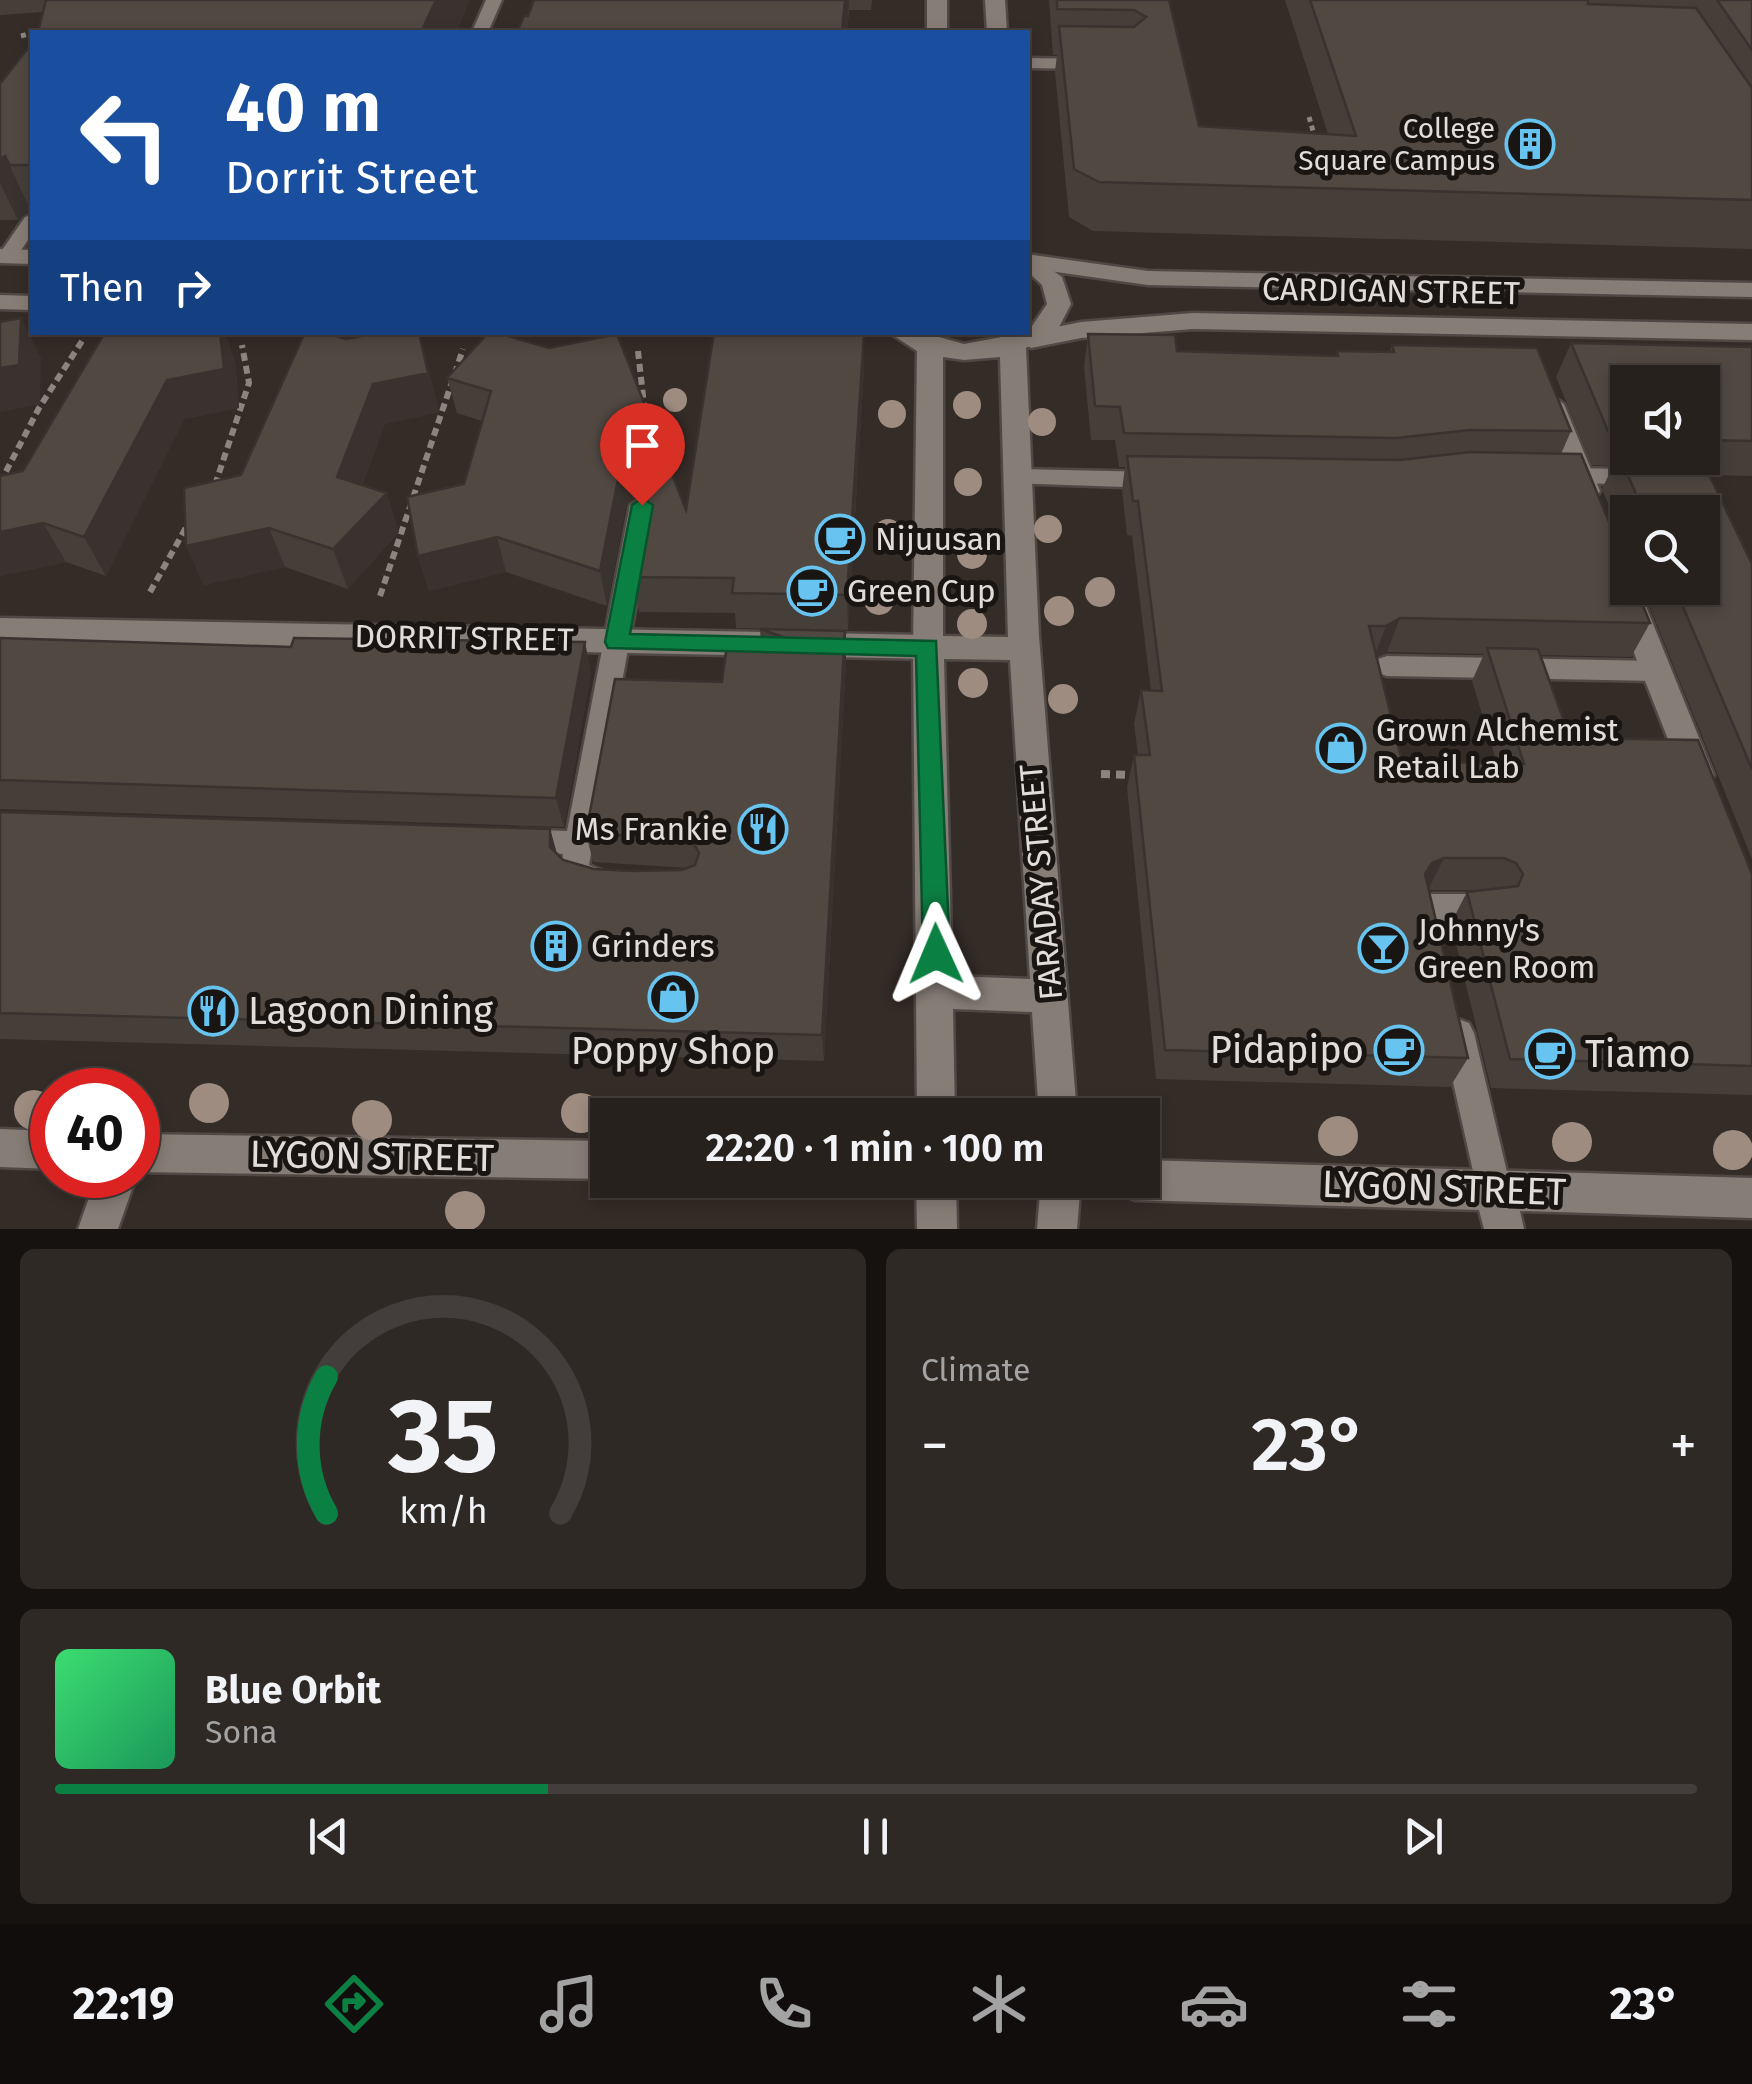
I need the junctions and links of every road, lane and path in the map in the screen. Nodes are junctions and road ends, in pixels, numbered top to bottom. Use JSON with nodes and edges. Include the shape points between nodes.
{"nodes":[{"id":1,"x":494,"y":0,"type":"edge"},
{"id":2,"x":937,"y":0,"type":"edge"},
{"id":3,"x":995,"y":0,"type":"edge"},
{"id":4,"x":481,"y":30,"type":"edge"},
{"id":5,"x":937,"y":30,"type":"edge"},
{"id":6,"x":997,"y":30,"type":"edge"},
{"id":7,"x":30,"y":34,"type":"edge"},
{"id":8,"x":21,"y":36,"type":"dead end"},
{"id":9,"x":1030,"y":63,"type":"edge"},
{"id":10,"x":1110,"y":64,"type":"edge"},
{"id":11,"x":1308,"y":116,"type":"dead end"},
{"id":12,"x":1319,"y":153,"type":"edge"},
{"id":13,"x":30,"y":225,"type":"edge"},
{"id":14,"x":13,"y":257,"type":"edge"},
{"id":15,"x":1030,"y":261,"type":"edge"},
{"id":16,"x":1503,"y":285,"type":"junction"},
{"id":17,"x":1752,"y":290,"type":"edge"},
{"id":18,"x":0,"y":302,"type":"edge"},
{"id":19,"x":30,"y":303,"type":"edge"},
{"id":20,"x":1519,"y":326,"type":"junction"},
{"id":21,"x":1752,"y":332,"type":"edge"},
{"id":22,"x":906,"y":335,"type":"edge"},
{"id":23,"x":82,"y":342,"type":"dead end"},
{"id":24,"x":242,"y":344,"type":"dead end"},
{"id":25,"x":1022,"y":344,"type":"junction"},
{"id":26,"x":462,"y":348,"type":"dead end"},
{"id":27,"x":930,"y":348,"type":"junction"},
{"id":28,"x":638,"y":352,"type":"dead end"},
{"id":29,"x":644,"y":426,"type":"edge"},
{"id":30,"x":1533,"y":476,"type":"edge"},
{"id":31,"x":1580,"y":476,"type":"junction"},
{"id":32,"x":1018,"y":478,"type":"junction"},
{"id":33,"x":1653,"y":478,"type":"edge"},
{"id":34,"x":1179,"y":480,"type":"edge"},
{"id":35,"x":0,"y":483,"type":"edge"},
{"id":36,"x":212,"y":490,"type":"edge"},
{"id":37,"x":642,"y":505,"type":"edge"},
{"id":38,"x":1594,"y":512,"type":"edge"},
{"id":39,"x":191,"y":520,"type":"edge"},
{"id":40,"x":145,"y":602,"type":"dead end"},
{"id":41,"x":1631,"y":605,"type":"edge"},
{"id":42,"x":376,"y":607,"type":"dead end"},
{"id":43,"x":0,"y":629,"type":"edge"},
{"id":44,"x":616,"y":642,"type":"junction"},
{"id":45,"x":928,"y":647,"type":"junction"},
{"id":46,"x":1026,"y":648,"type":"junction"},
{"id":47,"x":1387,"y":666,"type":"dead end"},
{"id":48,"x":1657,"y":672,"type":"junction"},
{"id":49,"x":1100,"y":774,"type":"dead end"},
{"id":50,"x":1148,"y":775,"type":"edge"},
{"id":51,"x":1708,"y":798,"type":"edge"},
{"id":52,"x":500,"y":840,"type":"edge"},
{"id":53,"x":580,"y":843,"type":"junction"},
{"id":54,"x":628,"y":881,"type":"edge"},
{"id":55,"x":1487,"y":907,"type":"edge"},
{"id":56,"x":1440,"y":960,"type":"edge"},
{"id":57,"x":938,"y":992,"type":"junction"},
{"id":58,"x":1051,"y":996,"type":"junction"},
{"id":59,"x":1449,"y":996,"type":"edge"},
{"id":60,"x":936,"y":1098,"type":"edge"},
{"id":61,"x":1057,"y":1098,"type":"edge"},
{"id":62,"x":0,"y":1148,"type":"edge"},
{"id":63,"x":30,"y":1149,"type":"edge"},
{"id":64,"x":160,"y":1153,"type":"edge"},
{"id":65,"x":590,"y":1160,"type":"edge"},
{"id":66,"x":1160,"y":1181,"type":"edge"},
{"id":67,"x":1494,"y":1189,"type":"junction"},
{"id":68,"x":109,"y":1198,"type":"edge"},
{"id":69,"x":936,"y":1198,"type":"edge"},
{"id":70,"x":1059,"y":1198,"type":"edge"},
{"id":71,"x":1752,"y":1198,"type":"edge"},
{"id":72,"x":98,"y":1229,"type":"edge"},
{"id":73,"x":936,"y":1229,"type":"edge"},
{"id":74,"x":1056,"y":1229,"type":"edge"},
{"id":75,"x":1504,"y":1229,"type":"edge"}],
"edges":[{"from":1,"to":4,"type":"lane"},
{"from":2,"to":5,"type":"street"},
{"from":3,"to":6,"type":"street"},
{"from":7,"to":8,"type":"path"},
{"from":9,"to":10,"type":"lane"},
{"from":11,"to":12,"type":"path"},
{"from":13,"to":14,"type":"lane"},
{"from":15,"to":16,"type":"street","name":"CARDIGAN STREET","via":[[1148,278]]},
{"from":15,"to":25,"type":"street","via":[[1057,292],[1057,310],[1048,326]]},
{"from":16,"to":17,"type":"street","name":"CARDIGAN STREET"},
{"from":16,"to":20,"type":"street"},
{"from":18,"to":19,"type":"street"},
{"from":20,"to":21,"type":"street","name":"CARDIGAN STREET"},
{"from":20,"to":25,"type":"street","name":"CARDIGAN STREET","via":[[1173,322]]},
{"from":20,"to":31,"type":"street"},
{"from":22,"to":27,"type":"street"},
{"from":23,"to":35,"type":"path"},
{"from":24,"to":36,"type":"path","via":[[249,384]]},
{"from":25,"to":27,"type":"street","name":"CARDIGAN STREET","via":[[986,353]]},
{"from":25,"to":32,"type":"street","name":"FARADAY STREET"},
{"from":26,"to":42,"type":"path"},
{"from":27,"to":45,"type":"street"},
{"from":28,"to":29,"type":"path"},
{"from":30,"to":31,"type":"lane"},
{"from":31,"to":33,"type":"lane"},
{"from":31,"to":38,"type":"street"},
{"from":32,"to":34,"type":"lane"},
{"from":32,"to":46,"type":"street","name":"FARADAY STREET"},
{"from":37,"to":44,"type":"lane"},
{"from":39,"to":40,"type":"path"},
{"from":41,"to":48,"type":"street"},
{"from":43,"to":44,"type":"street","name":"DORRIT STREET"},
{"from":44,"to":45,"type":"street","name":"DORRIT STREET"},
{"from":44,"to":53,"type":"lane"},
{"from":45,"to":46,"type":"street"},
{"from":45,"to":57,"type":"street"},
{"from":46,"to":58,"type":"street","name":"FARADAY STREET"},
{"from":47,"to":48,"type":"lane"},
{"from":48,"to":51,"type":"street"},
{"from":49,"to":50,"type":"path"},
{"from":52,"to":53,"type":"lane"},
{"from":53,"to":54,"type":"lane","via":[[574,871],[590,880]]},
{"from":55,"to":56,"type":"lane","via":[[1428,906]]},
{"from":57,"to":58,"type":"street"},
{"from":57,"to":60,"type":"street"},
{"from":58,"to":61,"type":"street","name":"FARADAY STREET"},
{"from":59,"to":67,"type":"lane"},
{"from":62,"to":63,"type":"street"},
{"from":64,"to":65,"type":"street","name":"LYGON STREET"},
{"from":66,"to":67,"type":"street","name":"LYGON STREET"},
{"from":67,"to":71,"type":"street","name":"LYGON STREET"},
{"from":67,"to":75,"type":"street"},
{"from":68,"to":72,"type":"street"},
{"from":69,"to":73,"type":"street"},
{"from":70,"to":74,"type":"street"}]}
